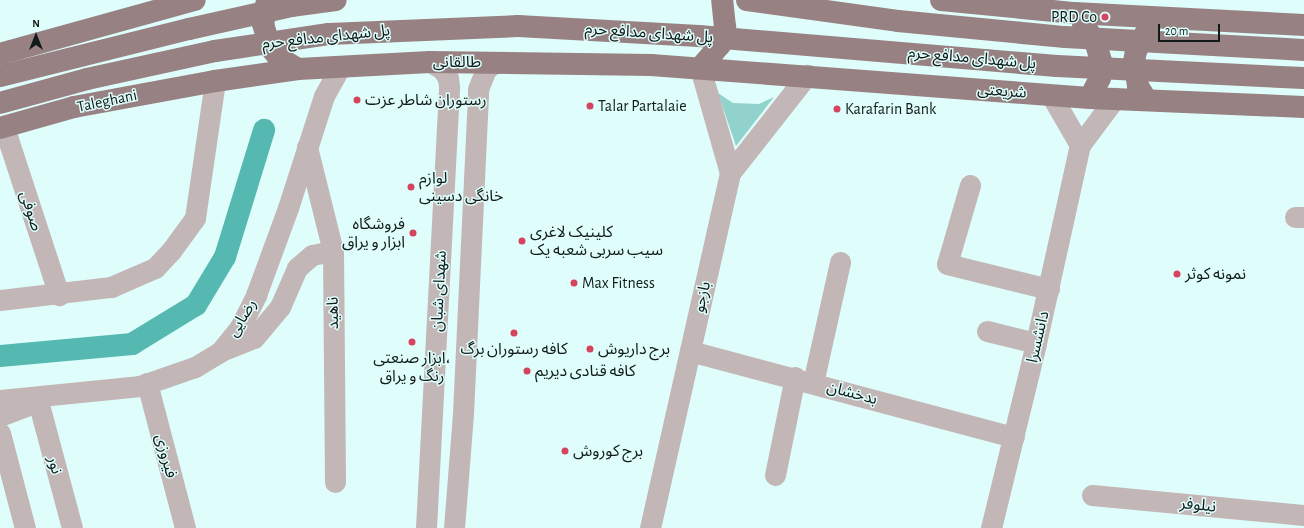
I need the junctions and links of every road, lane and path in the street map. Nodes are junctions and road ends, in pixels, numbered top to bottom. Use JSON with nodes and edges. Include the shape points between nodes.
{"nodes":[{"id":1,"x":195,"y":0,"type":"edge"},
{"id":2,"x":267,"y":0,"type":"edge"},
{"id":3,"x":336,"y":0,"type":"edge"},
{"id":4,"x":722,"y":0,"type":"edge"},
{"id":5,"x":747,"y":0,"type":"edge"},
{"id":6,"x":941,"y":0,"type":"edge"},
{"id":7,"x":1074,"y":7,"type":"edge"},
{"id":8,"x":1155,"y":17,"type":"junction"},
{"id":9,"x":1304,"y":26,"type":"edge"},
{"id":10,"x":1304,"y":50,"type":"edge"},
{"id":11,"x":0,"y":54,"type":"edge"},
{"id":12,"x":430,"y":62,"type":"junction"},
{"id":13,"x":496,"y":62,"type":"junction"},
{"id":14,"x":340,"y":68,"type":"junction"},
{"id":15,"x":700,"y":68,"type":"junction"},
{"id":16,"x":298,"y":69,"type":"junction"},
{"id":17,"x":806,"y":75,"type":"junction"},
{"id":18,"x":0,"y":76,"type":"edge"},
{"id":19,"x":1304,"y":78,"type":"edge"},
{"id":20,"x":216,"y":81,"type":"junction"},
{"id":21,"x":1051,"y":95,"type":"junction"},
{"id":22,"x":1090,"y":98,"type":"junction"},
{"id":23,"x":1115,"y":98,"type":"junction"},
{"id":24,"x":1146,"y":99,"type":"junction"},
{"id":25,"x":0,"y":103,"type":"edge"},
{"id":26,"x":1304,"y":107,"type":"edge"},
{"id":27,"x":2,"y":128,"type":"edge"},
{"id":28,"x":1080,"y":145,"type":"junction"},
{"id":29,"x":306,"y":146,"type":"junction"},
{"id":30,"x":730,"y":173,"type":"junction"},
{"id":31,"x":970,"y":185,"type":"dead end"},
{"id":32,"x":333,"y":251,"type":"junction"},
{"id":33,"x":840,"y":262,"type":"dead end"},
{"id":34,"x":1049,"y":289,"type":"junction"},
{"id":35,"x":59,"y":295,"type":"junction"},
{"id":36,"x":0,"y":300,"type":"edge"},
{"id":37,"x":987,"y":331,"type":"dead end"},
{"id":38,"x":1036,"y":343,"type":"junction"},
{"id":39,"x":690,"y":351,"type":"junction"},
{"id":40,"x":220,"y":352,"type":"junction"},
{"id":41,"x":804,"y":380,"type":"junction"},
{"id":42,"x":147,"y":383,"type":"junction"},
{"id":43,"x":59,"y":393,"type":"junction"},
{"id":44,"x":0,"y":400,"type":"edge"},
{"id":45,"x":38,"y":401,"type":"junction"},
{"id":46,"x":0,"y":416,"type":"edge"},
{"id":47,"x":0,"y":433,"type":"edge"},
{"id":48,"x":1014,"y":437,"type":"junction"},
{"id":49,"x":775,"y":475,"type":"dead end"},
{"id":50,"x":335,"y":482,"type":"dead end"},
{"id":51,"x":1092,"y":495,"type":"dead end"},
{"id":52,"x":1304,"y":515,"type":"edge"},
{"id":53,"x":25,"y":528,"type":"edge"},
{"id":54,"x":72,"y":528,"type":"edge"},
{"id":55,"x":185,"y":528,"type":"edge"},
{"id":56,"x":426,"y":528,"type":"edge"},
{"id":57,"x":454,"y":528,"type":"edge"},
{"id":58,"x":650,"y":528,"type":"edge"},
{"id":59,"x":991,"y":528,"type":"edge"}],
"edges":[{"from":1,"to":11,"type":"main road"},
{"from":2,"to":16,"type":"main road","via":[[263,24],[270,47],[282,60]]},
{"from":3,"to":18,"type":"main road","name":"پل شهدای مدافع حرم","bridge":true,"via":[[291,6],[189,29]]},
{"from":4,"to":15,"type":"main road","via":[[725,27],[720,45]]},
{"from":5,"to":10,"type":"main road","name":"پل شهدای مدافع حرم","bridge":true,"via":[[898,20],[1065,37]]},
{"from":6,"to":7,"type":"main road"},
{"from":7,"to":8,"type":"main road"},
{"from":7,"to":22,"type":"main road","via":[[1096,41],[1100,53],[1100,78]]},
{"from":8,"to":9,"type":"main road"},
{"from":8,"to":24,"type":"main road","via":[[1142,37],[1134,62],[1136,80]]},
{"from":12,"to":13,"type":"main road","name":"طالقانی"},
{"from":12,"to":14,"type":"main road","name":"طالقانی"},
{"from":12,"to":56,"type":"street","name":"شهدای شبان","via":[[442,69],[448,78],[449,87]]},
{"from":13,"to":15,"type":"main road","name":"طالقانی"},
{"from":13,"to":57,"type":"street","name":"شهدای شبان","via":[[486,69],[478,89],[463,413]]},
{"from":14,"to":16,"type":"main road","name":"طالقانی"},
{"from":14,"to":29,"type":"street","name":"رضایی","via":[[324,96]]},
{"from":15,"to":17,"type":"main road","name":"شریعتی"},
{"from":15,"to":30,"type":"street","name":"بازجو"},
{"from":16,"to":20,"type":"main road","name":"طالقانی"},
{"from":17,"to":21,"type":"main road","name":"شریعتی"},
{"from":17,"to":30,"type":"street"},
{"from":19,"to":25,"type":"main road","name":"پل شهدای مدافع حرم","bridge":true,"via":[[1057,66],[606,29],[510,26],[329,34],[215,51],[86,79]]},
{"from":20,"to":27,"type":"main road","name":"Taleghani","via":[[74,107]]},
{"from":20,"to":35,"type":"street","via":[[195,218],[171,251],[155,268],[110,287]]},
{"from":21,"to":22,"type":"main road","name":"شریعتی"},
{"from":21,"to":28,"type":"street"},
{"from":22,"to":23,"type":"main road","name":"شریعتی"},
{"from":23,"to":24,"type":"main road","name":"شریعتی"},
{"from":23,"to":28,"type":"street","name":"دانشسرا"},
{"from":24,"to":26,"type":"main road","name":"شریعتی"},
{"from":27,"to":35,"type":"street","name":"صوفی"},
{"from":28,"to":34,"type":"street","name":"دانشسرا"},
{"from":29,"to":32,"type":"street","name":"ناهید"},
{"from":29,"to":40,"type":"street","name":"رضایی","via":[[288,208],[256,295],[240,327]]},
{"from":30,"to":39,"type":"street","name":"بازجو"},
{"from":31,"to":34,"type":"street","via":[[947,264]]},
{"from":32,"to":40,"type":"street","via":[[312,255],[297,268],[280,307],[254,338]]},
{"from":32,"to":50,"type":"street","name":"ناهید"},
{"from":33,"to":41,"type":"street"},
{"from":34,"to":38,"type":"street","name":"دانشسرا"},
{"from":35,"to":36,"type":"street"},
{"from":37,"to":38,"type":"street"},
{"from":38,"to":48,"type":"street","name":"دانشسرا"},
{"from":39,"to":41,"type":"street","name":"بدخشان"},
{"from":39,"to":58,"type":"street","name":"بازجو"},
{"from":40,"to":42,"type":"street","name":"رضایی","via":[[195,367]]},
{"from":41,"to":48,"type":"street","name":"بدخشان"},
{"from":41,"to":49,"type":"street"},
{"from":42,"to":43,"type":"street","name":"رضایی"},
{"from":42,"to":55,"type":"street","name":"فیروزی"},
{"from":43,"to":44,"type":"street","name":"رضایی"},
{"from":43,"to":45,"type":"street"},
{"from":45,"to":46,"type":"street"},
{"from":45,"to":54,"type":"street","name":"نور"},
{"from":47,"to":53,"type":"street"},
{"from":48,"to":59,"type":"street","name":"دانشسرا"},
{"from":51,"to":52,"type":"street","name":"نیلوفر"}]}
